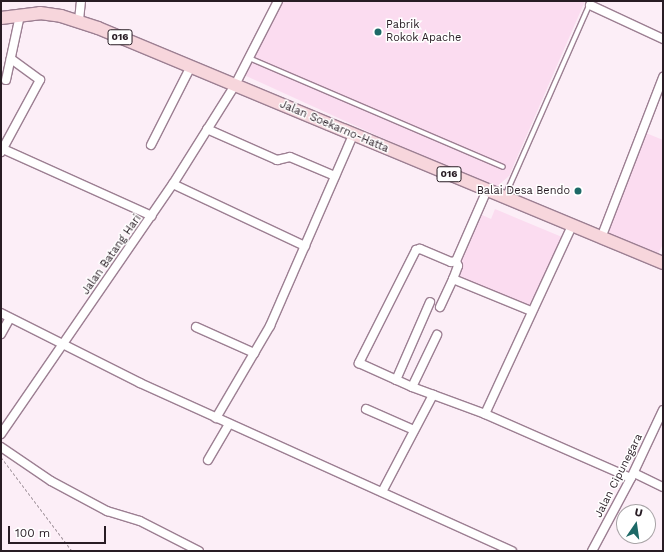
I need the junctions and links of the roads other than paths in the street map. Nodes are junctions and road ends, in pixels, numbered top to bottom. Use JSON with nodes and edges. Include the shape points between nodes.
{"nodes":[{"id":1,"x":81,"y":1,"type":"edge"},
{"id":2,"x":278,"y":1,"type":"edge"},
{"id":3,"x":590,"y":3,"type":"edge"},
{"id":4,"x":20,"y":14,"type":"junction"},
{"id":5,"x":1,"y":18,"type":"edge"},
{"id":6,"x":79,"y":20,"type":"junction"},
{"id":7,"x":663,"y":39,"type":"edge"},
{"id":8,"x":248,"y":58,"type":"junction"},
{"id":9,"x":10,"y":59,"type":"junction"},
{"id":10,"x":191,"y":66,"type":"junction"},
{"id":11,"x":6,"y":80,"type":"dead end"},
{"id":12,"x":662,"y":81,"type":"edge"},
{"id":13,"x":234,"y":84,"type":"junction"},
{"id":14,"x":207,"y":129,"type":"junction"},
{"id":15,"x":353,"y":135,"type":"junction"},
{"id":16,"x":151,"y":146,"type":"dead end"},
{"id":17,"x":2,"y":150,"type":"edge"},
{"id":18,"x":503,"y":167,"type":"dead end"},
{"id":19,"x":335,"y":176,"type":"junction"},
{"id":20,"x":173,"y":184,"type":"junction"},
{"id":21,"x":487,"y":190,"type":"junction"},
{"id":22,"x":504,"y":197,"type":"junction"},
{"id":23,"x":152,"y":216,"type":"junction"},
{"id":24,"x":572,"y":226,"type":"junction"},
{"id":25,"x":601,"y":238,"type":"junction"},
{"id":26,"x":305,"y":246,"type":"junction"},
{"id":27,"x":456,"y":261,"type":"junction"},
{"id":28,"x":663,"y":263,"type":"edge"},
{"id":29,"x":453,"y":279,"type":"junction"},
{"id":30,"x":430,"y":302,"type":"dead end"},
{"id":31,"x":440,"y":307,"type":"dead end"},
{"id":32,"x":531,"y":311,"type":"junction"},
{"id":33,"x":1,"y":313,"type":"edge"},
{"id":34,"x":10,"y":318,"type":"junction"},
{"id":35,"x":196,"y":327,"type":"dead end"},
{"id":36,"x":1,"y":334,"type":"edge"},
{"id":37,"x":437,"y":335,"type":"dead end"},
{"id":38,"x":63,"y":346,"type":"junction"},
{"id":39,"x":254,"y":353,"type":"junction"},
{"id":40,"x":396,"y":380,"type":"junction"},
{"id":41,"x":412,"y":387,"type":"junction"},
{"id":42,"x":433,"y":395,"type":"junction"},
{"id":43,"x":366,"y":409,"type":"dead end"},
{"id":44,"x":663,"y":410,"type":"edge"},
{"id":45,"x":485,"y":414,"type":"junction"},
{"id":46,"x":216,"y":418,"type":"junction"},
{"id":47,"x":229,"y":424,"type":"junction"},
{"id":48,"x":414,"y":430,"type":"junction"},
{"id":49,"x":1,"y":434,"type":"edge"},
{"id":50,"x":1,"y":447,"type":"edge"},
{"id":51,"x":208,"y":460,"type":"dead end"},
{"id":52,"x":632,"y":476,"type":"junction"},
{"id":53,"x":663,"y":488,"type":"edge"},
{"id":54,"x":382,"y":492,"type":"junction"},
{"id":55,"x":199,"y":551,"type":"edge"},
{"id":56,"x":512,"y":551,"type":"edge"},
{"id":57,"x":592,"y":551,"type":"edge"}],
"edges":[{"from":1,"to":6,"type":"street"},
{"from":2,"to":8,"type":"street","name":"Jalan Batang Hari"},
{"from":3,"to":7,"type":"street"},
{"from":3,"to":22,"type":"lane"},
{"from":4,"to":5,"type":"main road","name":"Jalan Soekarno-Hatta","number":"016"},
{"from":4,"to":6,"type":"main road","name":"Jalan Soekarno-Hatta","number":"016","via":[[40,13]]},
{"from":4,"to":9,"type":"street"},
{"from":6,"to":10,"type":"main road","name":"Jalan Soekarno-Hatta","number":"016"},
{"from":8,"to":13,"type":"street","name":"Jalan Batang Hari"},
{"from":8,"to":18,"type":"lane"},
{"from":9,"to":11,"type":"street"},
{"from":9,"to":17,"type":"street","via":[[40,80]]},
{"from":10,"to":13,"type":"main road","name":"Jalan Soekarno-Hatta","number":"016"},
{"from":10,"to":16,"type":"street"},
{"from":12,"to":25,"type":"street"},
{"from":13,"to":14,"type":"street","name":"Jalan Batang Hari"},
{"from":13,"to":15,"type":"main road","name":"Jalan Soekarno-Hatta","number":"016"},
{"from":14,"to":19,"type":"street","via":[[277,160],[290,157]]},
{"from":14,"to":20,"type":"street","name":"Jalan Batang Hari"},
{"from":15,"to":19,"type":"street"},
{"from":15,"to":21,"type":"main road","name":"Jalan Soekarno-Hatta","number":"016"},
{"from":17,"to":23,"type":"street"},
{"from":19,"to":26,"type":"street"},
{"from":20,"to":23,"type":"street","name":"Jalan Batang Hari"},
{"from":20,"to":26,"type":"street"},
{"from":21,"to":22,"type":"main road","name":"Jalan Soekarno-Hatta","number":"016"},
{"from":21,"to":27,"type":"street"},
{"from":22,"to":24,"type":"main road","name":"Jalan Soekarno-Hatta","number":"016"},
{"from":23,"to":38,"type":"street","name":"Jalan Batang Hari"},
{"from":24,"to":25,"type":"main road","name":"Jalan Soekarno-Hatta","number":"016"},
{"from":24,"to":32,"type":"street"},
{"from":25,"to":28,"type":"main road","name":"Jalan Soekarno-Hatta","number":"016"},
{"from":26,"to":39,"type":"street","via":[[270,326]]},
{"from":27,"to":29,"type":"street","via":[[458,266]]},
{"from":27,"to":40,"type":"street","via":[[451,262],[420,249],[416,250],[359,362]]},
{"from":29,"to":31,"type":"street"},
{"from":29,"to":32,"type":"street"},
{"from":30,"to":40,"type":"street"},
{"from":32,"to":45,"type":"street"},
{"from":33,"to":34,"type":"street"},
{"from":34,"to":36,"type":"street"},
{"from":34,"to":38,"type":"street"},
{"from":35,"to":39,"type":"street"},
{"from":37,"to":41,"type":"street"},
{"from":38,"to":46,"type":"street"},
{"from":38,"to":49,"type":"street","name":"Jalan Batang Hari"},
{"from":39,"to":46,"type":"street"},
{"from":40,"to":41,"type":"street"},
{"from":41,"to":42,"type":"street"},
{"from":42,"to":45,"type":"street"},
{"from":42,"to":48,"type":"street"},
{"from":43,"to":48,"type":"street"},
{"from":44,"to":52,"type":"street","name":"Jalan Cipunegara"},
{"from":45,"to":52,"type":"street"},
{"from":46,"to":47,"type":"street"},
{"from":47,"to":51,"type":"street"},
{"from":47,"to":54,"type":"street"},
{"from":48,"to":54,"type":"street"},
{"from":50,"to":55,"type":"street","via":[[51,481],[107,511],[140,520]]},
{"from":52,"to":53,"type":"street"},
{"from":52,"to":57,"type":"street","name":"Jalan Cipunegara"},
{"from":54,"to":56,"type":"street"}]}
